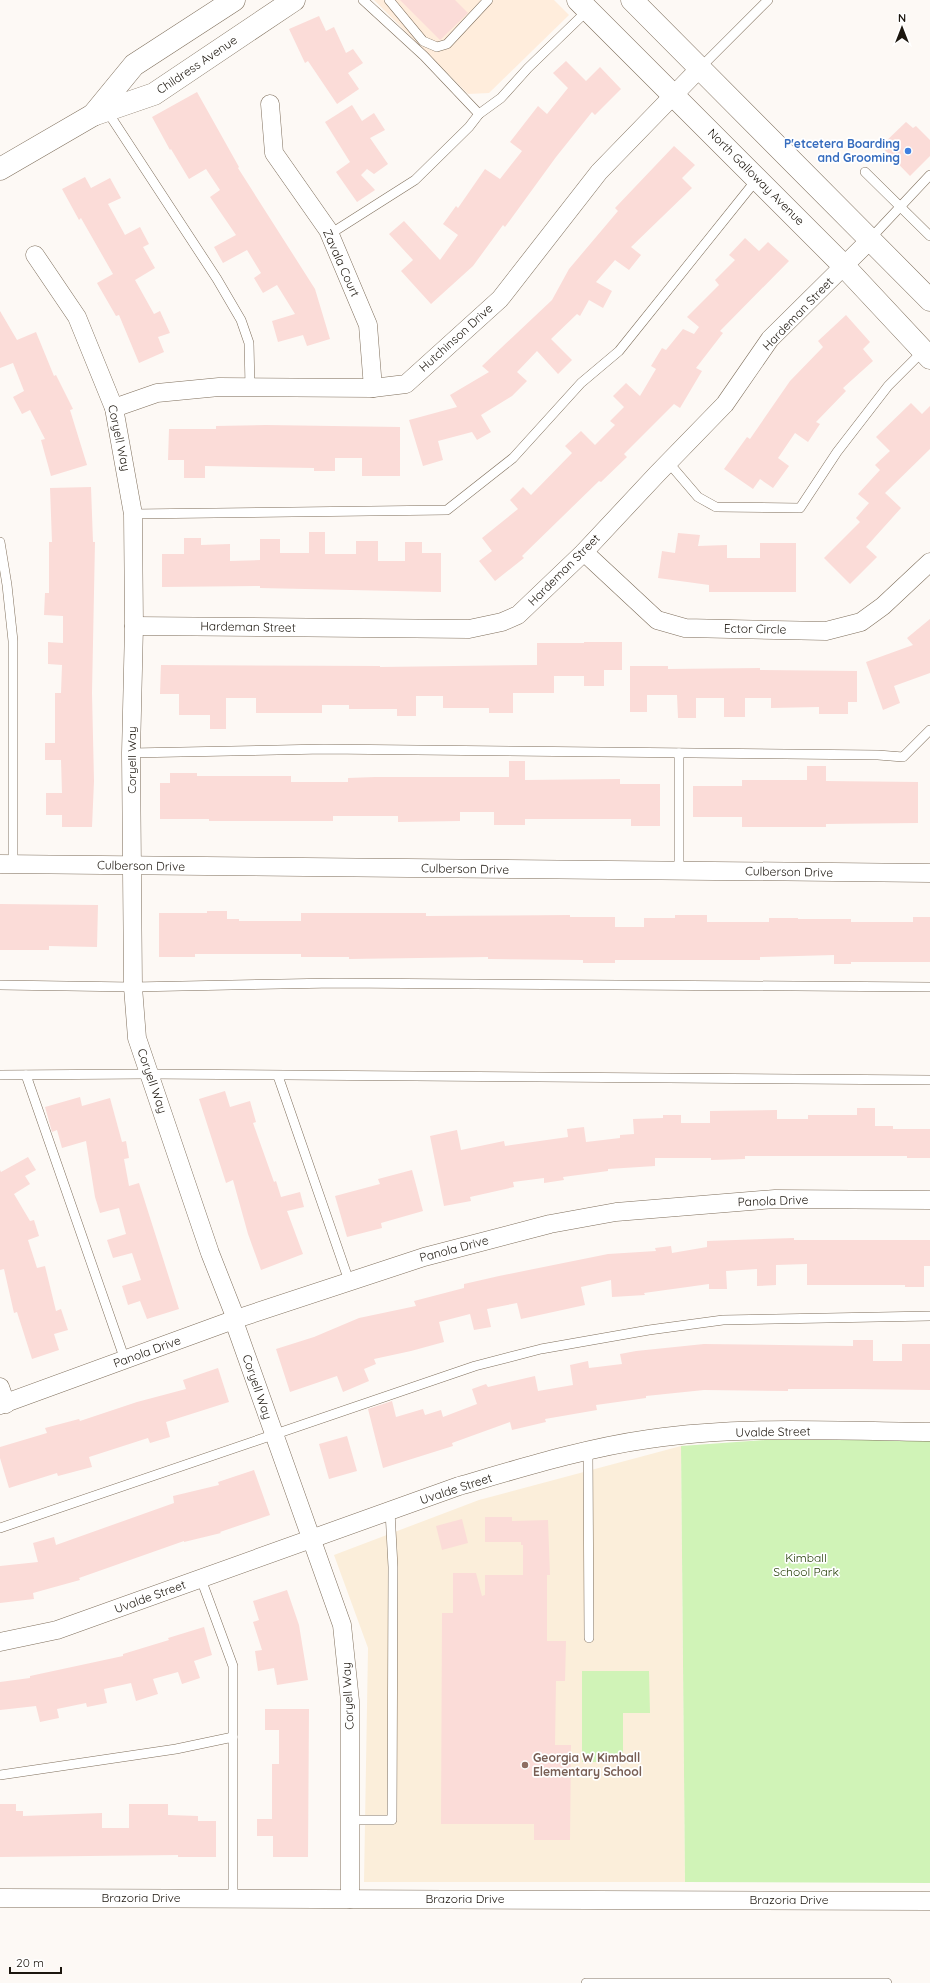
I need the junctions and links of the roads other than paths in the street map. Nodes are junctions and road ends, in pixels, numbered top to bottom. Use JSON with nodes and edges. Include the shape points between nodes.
{"nodes":[{"id":1,"x":234,"y":0,"type":"edge"},
{"id":2,"x":294,"y":0,"type":"edge"},
{"id":3,"x":363,"y":0,"type":"edge"},
{"id":4,"x":389,"y":0,"type":"edge"},
{"id":5,"x":488,"y":0,"type":"edge"},
{"id":6,"x":632,"y":0,"type":"edge"},
{"id":7,"x":768,"y":0,"type":"edge"},
{"id":8,"x":583,"y":5,"type":"edge"},
{"id":9,"x":699,"y":69,"type":"junction"},
{"id":10,"x":674,"y":95,"type":"junction"},
{"id":11,"x":270,"y":104,"type":"dead end"},
{"id":12,"x":100,"y":113,"type":"junction"},
{"id":13,"x":479,"y":114,"type":"junction"},
{"id":14,"x":0,"y":169,"type":"edge"},
{"id":15,"x":865,"y":172,"type":"dead end"},
{"id":16,"x":930,"y":175,"type":"edge"},
{"id":17,"x":757,"y":179,"type":"junction"},
{"id":18,"x":900,"y":207,"type":"junction"},
{"id":19,"x":330,"y":234,"type":"junction"},
{"id":20,"x":930,"y":236,"type":"edge"},
{"id":21,"x":869,"y":240,"type":"junction"},
{"id":22,"x":35,"y":255,"type":"dead end"},
{"id":23,"x":844,"y":266,"type":"junction"},
{"id":24,"x":930,"y":300,"type":"edge"},
{"id":25,"x":926,"y":354,"type":"edge"},
{"id":26,"x":250,"y":387,"type":"junction"},
{"id":27,"x":373,"y":388,"type":"junction"},
{"id":28,"x":114,"y":408,"type":"junction"},
{"id":29,"x":668,"y":462,"type":"junction"},
{"id":30,"x":133,"y":514,"type":"junction"},
{"id":31,"x":0,"y":542,"type":"edge"},
{"id":32,"x":584,"y":552,"type":"junction"},
{"id":33,"x":930,"y":562,"type":"edge"},
{"id":34,"x":134,"y":626,"type":"junction"},
{"id":35,"x":930,"y":730,"type":"edge"},
{"id":36,"x":131,"y":753,"type":"junction"},
{"id":37,"x":679,"y":753,"type":"junction"},
{"id":38,"x":6,"y":865,"type":"edge"},
{"id":39,"x":133,"y":866,"type":"junction"},
{"id":40,"x":679,"y":871,"type":"junction"},
{"id":41,"x":930,"y":873,"type":"edge"},
{"id":42,"x":0,"y":985,"type":"edge"},
{"id":43,"x":133,"y":987,"type":"junction"},
{"id":44,"x":930,"y":987,"type":"edge"},
{"id":45,"x":149,"y":1074,"type":"junction"},
{"id":46,"x":0,"y":1075,"type":"edge"},
{"id":47,"x":26,"y":1075,"type":"junction"},
{"id":48,"x":278,"y":1076,"type":"junction"},
{"id":49,"x":930,"y":1080,"type":"edge"},
{"id":50,"x":930,"y":1200,"type":"edge"},
{"id":51,"x":349,"y":1281,"type":"junction"},
{"id":52,"x":930,"y":1316,"type":"edge"},
{"id":53,"x":236,"y":1319,"type":"junction"},
{"id":54,"x":125,"y":1360,"type":"junction"},
{"id":55,"x":0,"y":1387,"type":"edge"},
{"id":56,"x":3,"y":1405,"type":"edge"},
{"id":57,"x":930,"y":1432,"type":"edge"},
{"id":58,"x":274,"y":1435,"type":"junction"},
{"id":59,"x":588,"y":1451,"type":"junction"},
{"id":60,"x":390,"y":1512,"type":"junction"},
{"id":61,"x":0,"y":1528,"type":"edge"},
{"id":62,"x":311,"y":1540,"type":"junction"},
{"id":63,"x":201,"y":1579,"type":"junction"},
{"id":64,"x":589,"y":1638,"type":"dead end"},
{"id":65,"x":0,"y":1642,"type":"edge"},
{"id":66,"x":234,"y":1738,"type":"junction"},
{"id":67,"x":0,"y":1775,"type":"edge"},
{"id":68,"x":350,"y":1820,"type":"junction"},
{"id":69,"x":0,"y":1898,"type":"edge"},
{"id":70,"x":234,"y":1898,"type":"junction"},
{"id":71,"x":350,"y":1899,"type":"junction"},
{"id":72,"x":930,"y":1901,"type":"edge"},
{"id":73,"x":586,"y":1983,"type":"edge"},
{"id":74,"x":887,"y":1983,"type":"edge"}],
"edges":[{"from":1,"to":12,"type":"main road","name":"Childress Avenue","via":[[134,65]]},
{"from":2,"to":12,"type":"main road","name":"Childress Avenue","via":[[154,94]]},
{"from":3,"to":13,"type":"lane","via":[[424,56]]},
{"from":4,"to":5,"type":"lane","via":[[423,41],[437,46],[447,44]]},
{"from":6,"to":9,"type":"main road"},
{"from":7,"to":9,"type":"lane"},
{"from":8,"to":10,"type":"main road","name":"North Galloway Avenue"},
{"from":8,"to":13,"type":"lane","via":[[501,98]]},
{"from":9,"to":10,"type":"street","name":"Hutchinson Drive"},
{"from":9,"to":21,"type":"main road"},
{"from":10,"to":17,"type":"main road","name":"North Galloway Avenue"},
{"from":10,"to":27,"type":"street","name":"Hutchinson Drive","via":[[599,172],[500,299],[406,384]]},
{"from":11,"to":19,"type":"street","name":"Zavala Court","via":[[274,153]]},
{"from":12,"to":14,"type":"main road","name":"Childress Avenue"},
{"from":12,"to":26,"type":"lane","via":[[217,279],[241,320],[249,343]]},
{"from":13,"to":19,"type":"lane","via":[[415,180]]},
{"from":15,"to":18,"type":"lane"},
{"from":16,"to":18,"type":"lane"},
{"from":17,"to":23,"type":"main road","name":"North Galloway Avenue"},
{"from":17,"to":30,"type":"lane","via":[[619,350],[581,383],[513,458],[447,510]]},
{"from":18,"to":20,"type":"lane"},
{"from":18,"to":21,"type":"lane"},
{"from":19,"to":27,"type":"street","name":"Zavala Court","via":[[368,325]]},
{"from":21,"to":23,"type":"street","name":"Hardeman Street"},
{"from":21,"to":24,"type":"main road"},
{"from":22,"to":28,"type":"street","name":"Coryell Way","via":[[77,317]]},
{"from":23,"to":25,"type":"main road","name":"North Galloway Avenue"},
{"from":23,"to":29,"type":"street","name":"Hardeman Street","via":[[770,339],[725,404]]},
{"from":25,"to":29,"type":"lane","via":[[888,386],[837,452],[800,508],[716,507],[698,497]]},
{"from":26,"to":27,"type":"street","name":"Hutchinson Drive"},
{"from":26,"to":28,"type":"street","name":"Hutchinson Drive","via":[[219,386],[157,393]]},
{"from":28,"to":30,"type":"street","name":"Coryell Way"},
{"from":29,"to":32,"type":"street","name":"Hardeman Street"},
{"from":30,"to":34,"type":"street","name":"Coryell Way"},
{"from":31,"to":38,"type":"lane","via":[[13,641]]},
{"from":32,"to":33,"type":"street","name":"Ector Circle","via":[[656,620],[685,628],[826,631],[861,622],[883,606]]},
{"from":32,"to":34,"type":"street","name":"Hardeman Street","via":[[518,615],[502,622],[469,629]]},
{"from":34,"to":36,"type":"street","name":"Coryell Way"},
{"from":35,"to":37,"type":"lane","via":[[903,757]]},
{"from":36,"to":37,"type":"lane","via":[[324,749]]},
{"from":36,"to":39,"type":"street","name":"Coryell Way"},
{"from":37,"to":40,"type":"lane"},
{"from":38,"to":39,"type":"street","name":"Culberson Drive"},
{"from":39,"to":40,"type":"street","name":"Culberson Drive"},
{"from":39,"to":43,"type":"street","name":"Coryell Way"},
{"from":40,"to":41,"type":"street","name":"Culberson Drive"},
{"from":42,"to":43,"type":"lane"},
{"from":43,"to":44,"type":"lane","via":[[351,984]]},
{"from":43,"to":45,"type":"street","name":"Coryell Way","via":[[137,1038]]},
{"from":45,"to":47,"type":"lane"},
{"from":45,"to":48,"type":"lane"},
{"from":45,"to":53,"type":"street","name":"Coryell Way","via":[[210,1253]]},
{"from":46,"to":47,"type":"lane"},
{"from":47,"to":54,"type":"lane"},
{"from":48,"to":49,"type":"lane"},
{"from":48,"to":51,"type":"lane"},
{"from":50,"to":51,"type":"street","name":"Panola Drive","via":[[775,1199],[616,1212],[550,1224],[424,1256]]},
{"from":51,"to":53,"type":"street","name":"Panola Drive"},
{"from":52,"to":58,"type":"lane","via":[[723,1320],[564,1345],[475,1366]]},
{"from":53,"to":54,"type":"street","name":"Panola Drive"},
{"from":53,"to":58,"type":"street","name":"Coryell Way","via":[[235,1324]]},
{"from":54,"to":56,"type":"street","name":"Panola Drive"},
{"from":55,"to":56,"type":"street"},
{"from":57,"to":59,"type":"street","name":"Uvalde Street","via":[[777,1430],[699,1434],[649,1439]]},
{"from":58,"to":61,"type":"lane"},
{"from":58,"to":62,"type":"street","name":"Coryell Way"},
{"from":59,"to":60,"type":"street","name":"Uvalde Street","via":[[459,1486]]},
{"from":59,"to":64,"type":"lane"},
{"from":60,"to":62,"type":"street","name":"Uvalde Street"},
{"from":60,"to":68,"type":"lane","via":[[393,1567],[392,1820]]},
{"from":62,"to":63,"type":"street","name":"Uvalde Street"},
{"from":62,"to":68,"type":"street","name":"Coryell Way","via":[[342,1625],[350,1701]]},
{"from":63,"to":65,"type":"street","name":"Uvalde Street","via":[[56,1630]]},
{"from":63,"to":66,"type":"lane","via":[[234,1666]]},
{"from":66,"to":67,"type":"lane"},
{"from":66,"to":70,"type":"lane"},
{"from":68,"to":71,"type":"street","name":"Coryell Way"},
{"from":69,"to":70,"type":"street","name":"Brazoria Drive"},
{"from":70,"to":71,"type":"street","name":"Brazoria Drive"},
{"from":71,"to":72,"type":"street","name":"Brazoria Drive"},
{"from":73,"to":74,"type":"lane"}]}
